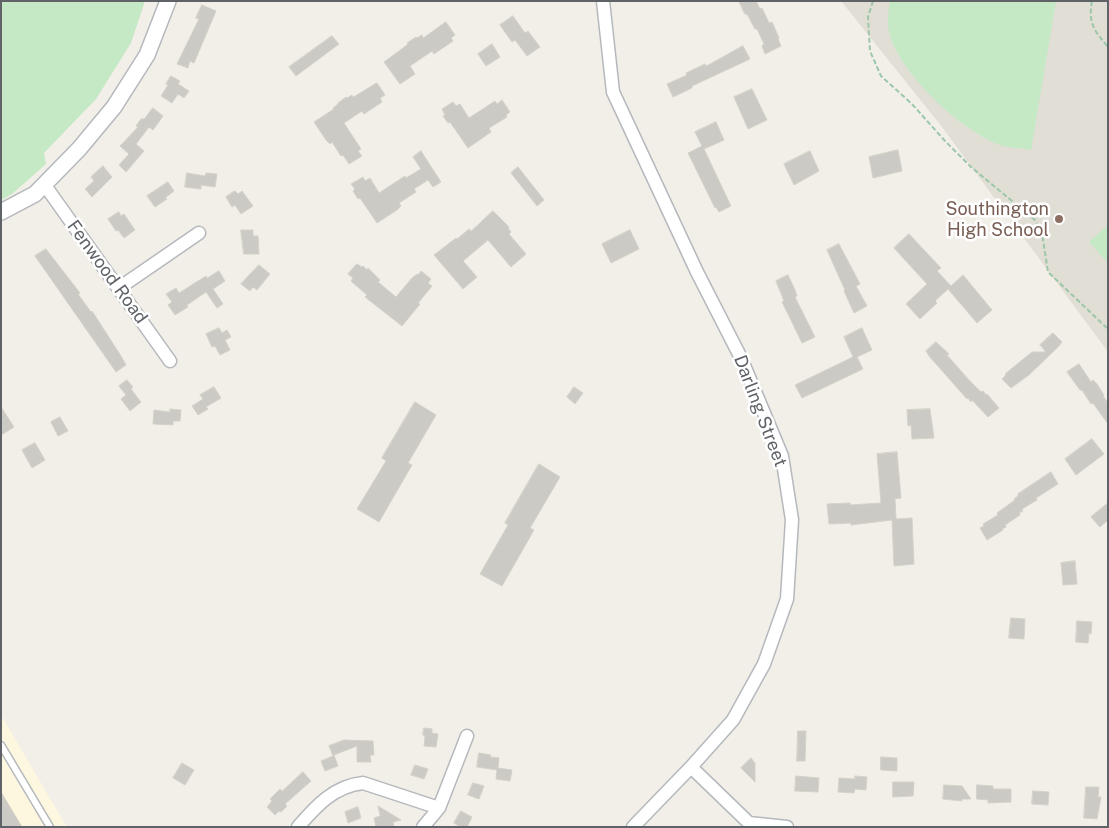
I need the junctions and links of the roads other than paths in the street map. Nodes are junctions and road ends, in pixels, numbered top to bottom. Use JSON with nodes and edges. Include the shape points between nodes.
{"nodes":[{"id":1,"x":168,"y":1,"type":"edge"},
{"id":2,"x":603,"y":1,"type":"edge"},
{"id":3,"x":44,"y":184,"type":"junction"},
{"id":4,"x":1,"y":212,"type":"edge"},
{"id":5,"x":199,"y":233,"type":"dead end"},
{"id":6,"x":118,"y":288,"type":"junction"},
{"id":7,"x":170,"y":361,"type":"dead end"},
{"id":8,"x":467,"y":736,"type":"dead end"},
{"id":9,"x":1,"y":744,"type":"edge"},
{"id":10,"x":691,"y":766,"type":"junction"},
{"id":11,"x":439,"y":808,"type":"junction"},
{"id":12,"x":50,"y":827,"type":"edge"},
{"id":13,"x":298,"y":827,"type":"edge"},
{"id":14,"x":423,"y":827,"type":"edge"},
{"id":15,"x":633,"y":827,"type":"edge"},
{"id":16,"x":787,"y":827,"type":"edge"}],
"edges":[{"from":1,"to":3,"type":"street","via":[[147,55],[114,107]]},
{"from":2,"to":10,"type":"street","name":"Darling Street","via":[[613,92],[741,358],[782,456],[792,520],[787,599],[764,664],[733,720]]},
{"from":3,"to":4,"type":"street","via":[[35,194]]},
{"from":3,"to":6,"type":"street","name":"Fenwood Road"},
{"from":5,"to":6,"type":"street"},
{"from":6,"to":7,"type":"street","name":"Fenwood Road"},
{"from":8,"to":11,"type":"street"},
{"from":9,"to":12,"type":"lane"},
{"from":10,"to":15,"type":"street","name":"Darling Street"},
{"from":10,"to":16,"type":"street","via":[[749,823]]},
{"from":11,"to":13,"type":"street","via":[[363,783],[354,784],[324,799]]},
{"from":11,"to":14,"type":"street"}]}
